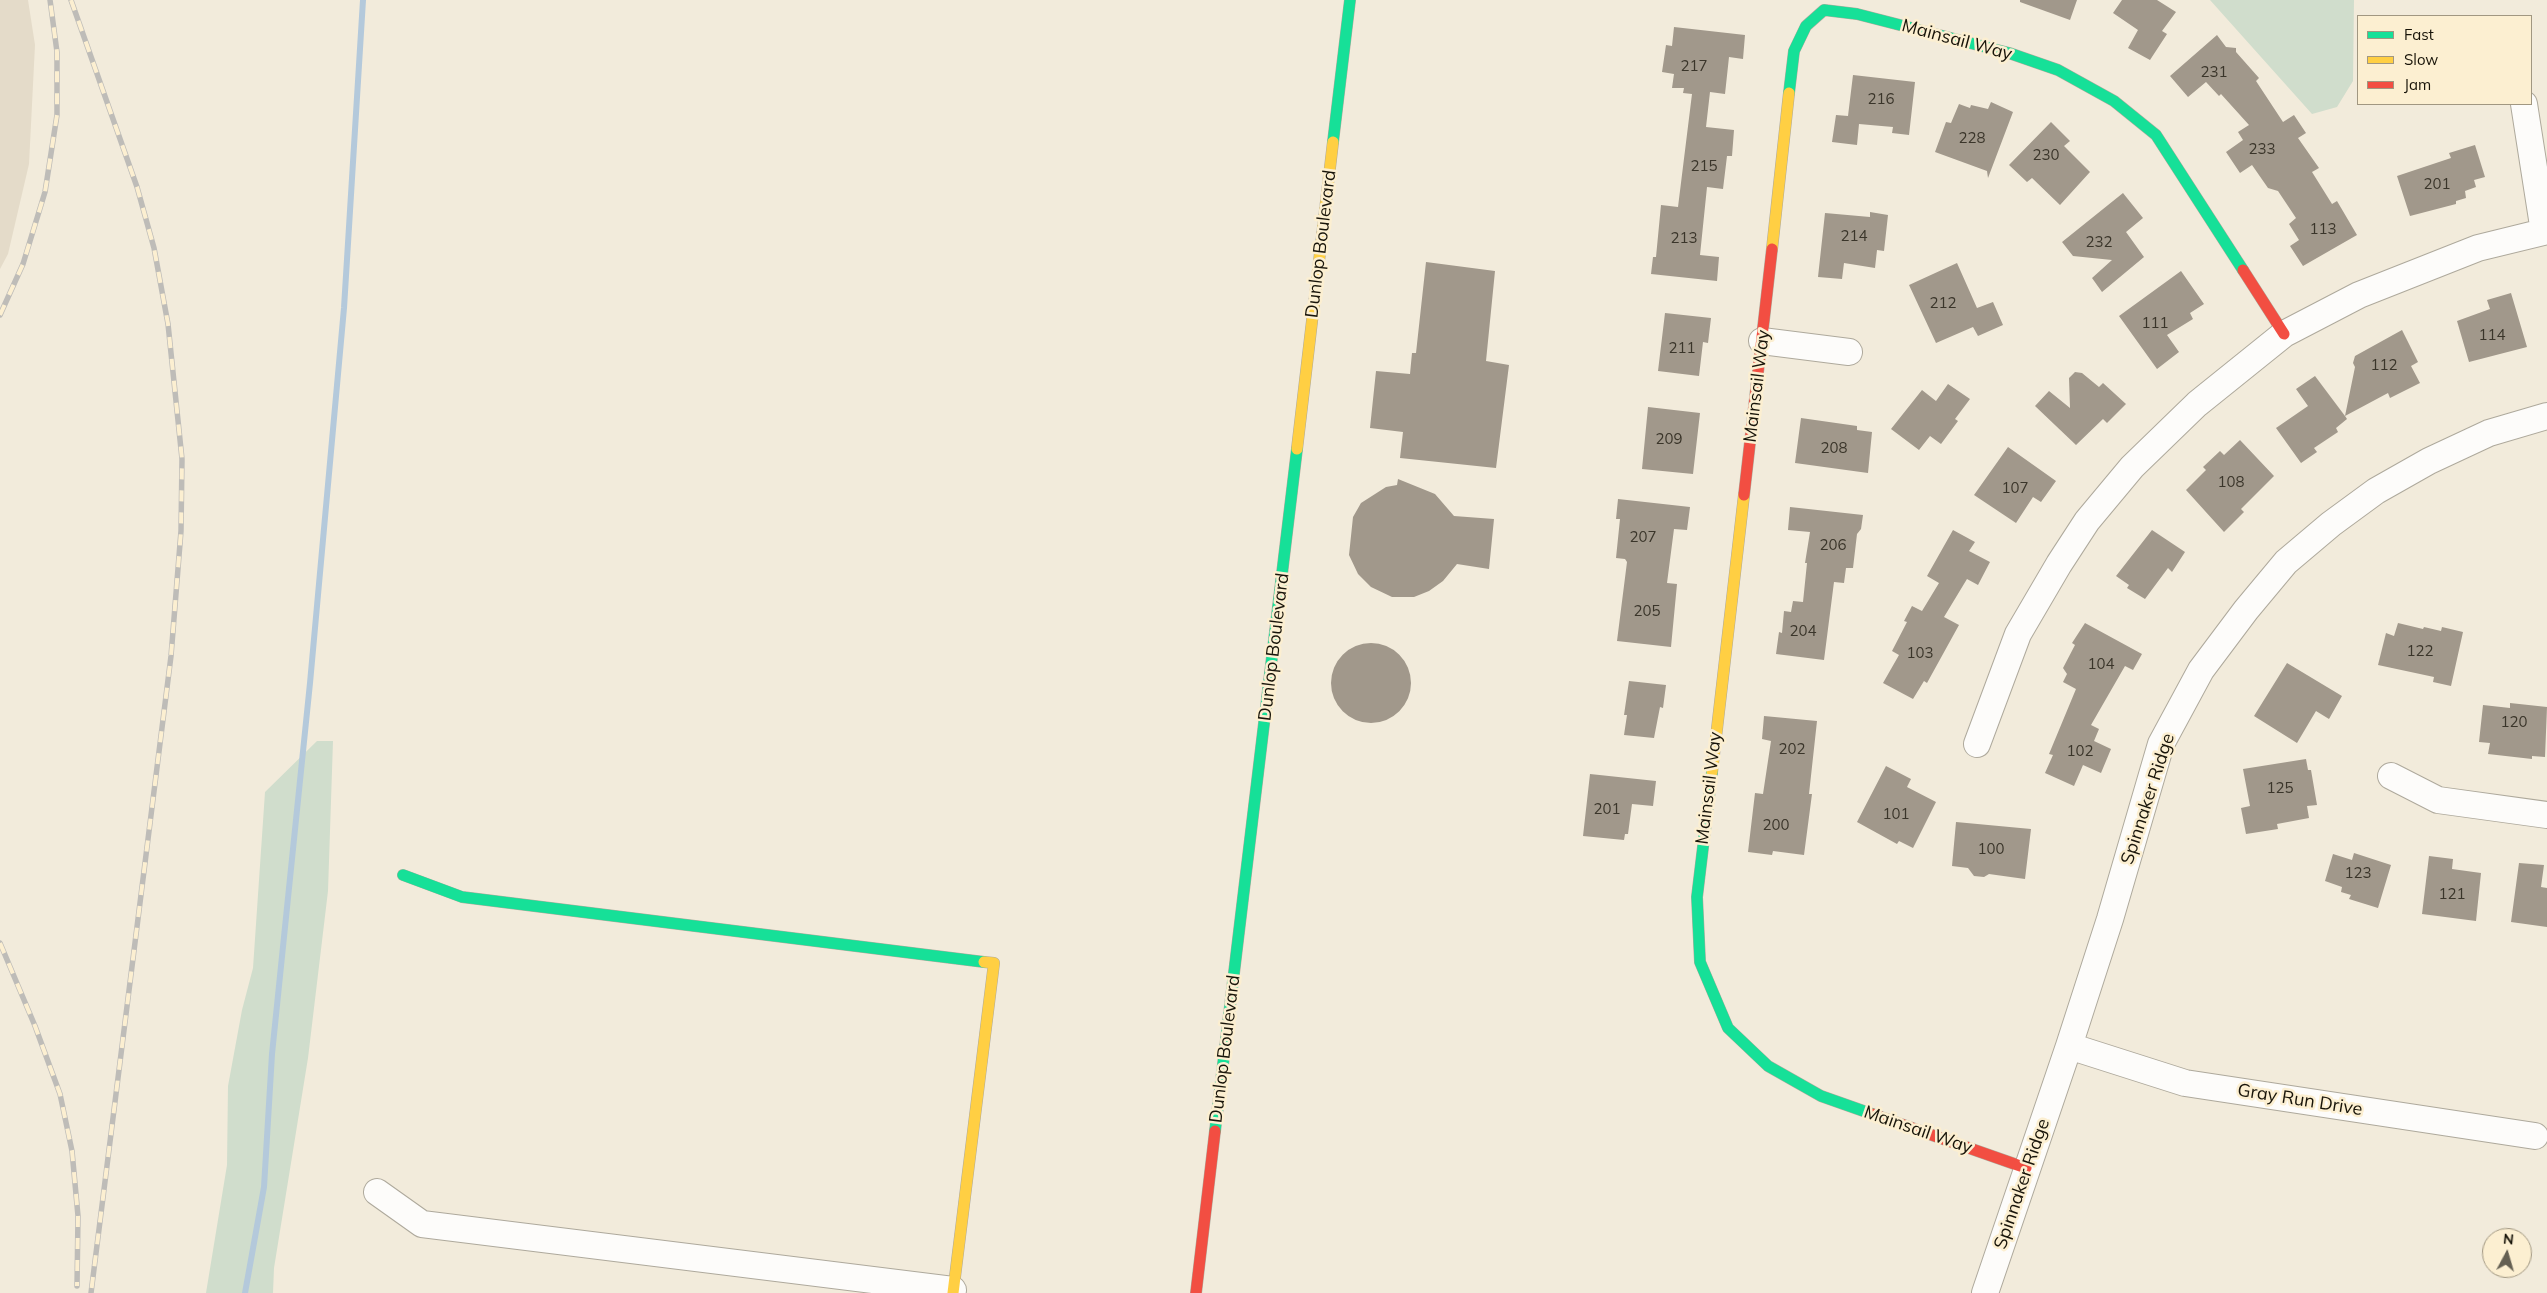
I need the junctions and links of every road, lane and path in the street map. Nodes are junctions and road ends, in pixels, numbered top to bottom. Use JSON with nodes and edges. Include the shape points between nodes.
{"nodes":[{"id":1,"x":1350,"y":0,"type":"edge"},
{"id":2,"x":2524,"y":105,"type":"edge"},
{"id":3,"x":2546,"y":232,"type":"edge"},
{"id":4,"x":2284,"y":334,"type":"junction"},
{"id":5,"x":1762,"y":341,"type":"junction"},
{"id":6,"x":1849,"y":352,"type":"dead end"},
{"id":7,"x":2547,"y":416,"type":"edge"},
{"id":8,"x":1977,"y":744,"type":"dead end"},
{"id":9,"x":2391,"y":776,"type":"dead end"},
{"id":10,"x":2547,"y":815,"type":"edge"},
{"id":11,"x":403,"y":875,"type":"dead end"},
{"id":12,"x":2069,"y":1046,"type":"junction"},
{"id":13,"x":2535,"y":1136,"type":"dead end"},
{"id":14,"x":2026,"y":1168,"type":"junction"},
{"id":15,"x":377,"y":1192,"type":"dead end"},
{"id":16,"x":953,"y":1291,"type":"edge"},
{"id":17,"x":1196,"y":1293,"type":"edge"},
{"id":18,"x":1984,"y":1293,"type":"edge"}],
"edges":[{"from":1,"to":17,"type":"street","name":"Dunlop Boulevard"},
{"from":2,"to":3,"type":"street"},
{"from":3,"to":4,"type":"street","via":[[2478,248],[2418,270],[2359,295]]},
{"from":4,"to":5,"type":"street","name":"Mainsail Way","via":[[2156,135],[2114,101],[2058,70],[2009,53],[1857,14],[1824,10],[1806,26],[1794,51]]},
{"from":4,"to":8,"type":"street","via":[[2155,442],[2088,521],[2018,634]]},
{"from":5,"to":6,"type":"street"},
{"from":5,"to":14,"type":"street","name":"Mainsail Way","via":[[1697,897],[1700,962],[1728,1028],[1768,1066],[1821,1096]]},
{"from":7,"to":12,"type":"street","name":"Spinnaker Ridge","via":[[2489,433],[2376,491],[2286,562],[2246,610],[2201,670],[2162,744]]},
{"from":9,"to":10,"type":"street","via":[[2438,800]]},
{"from":11,"to":16,"type":"street","via":[[462,897],[994,963]]},
{"from":12,"to":13,"type":"street","name":"Gray Run Drive","via":[[2185,1083]]},
{"from":12,"to":14,"type":"street","name":"Spinnaker Ridge"},
{"from":14,"to":18,"type":"street","name":"Spinnaker Ridge"},
{"from":15,"to":16,"type":"street","via":[[422,1224]]}]}
